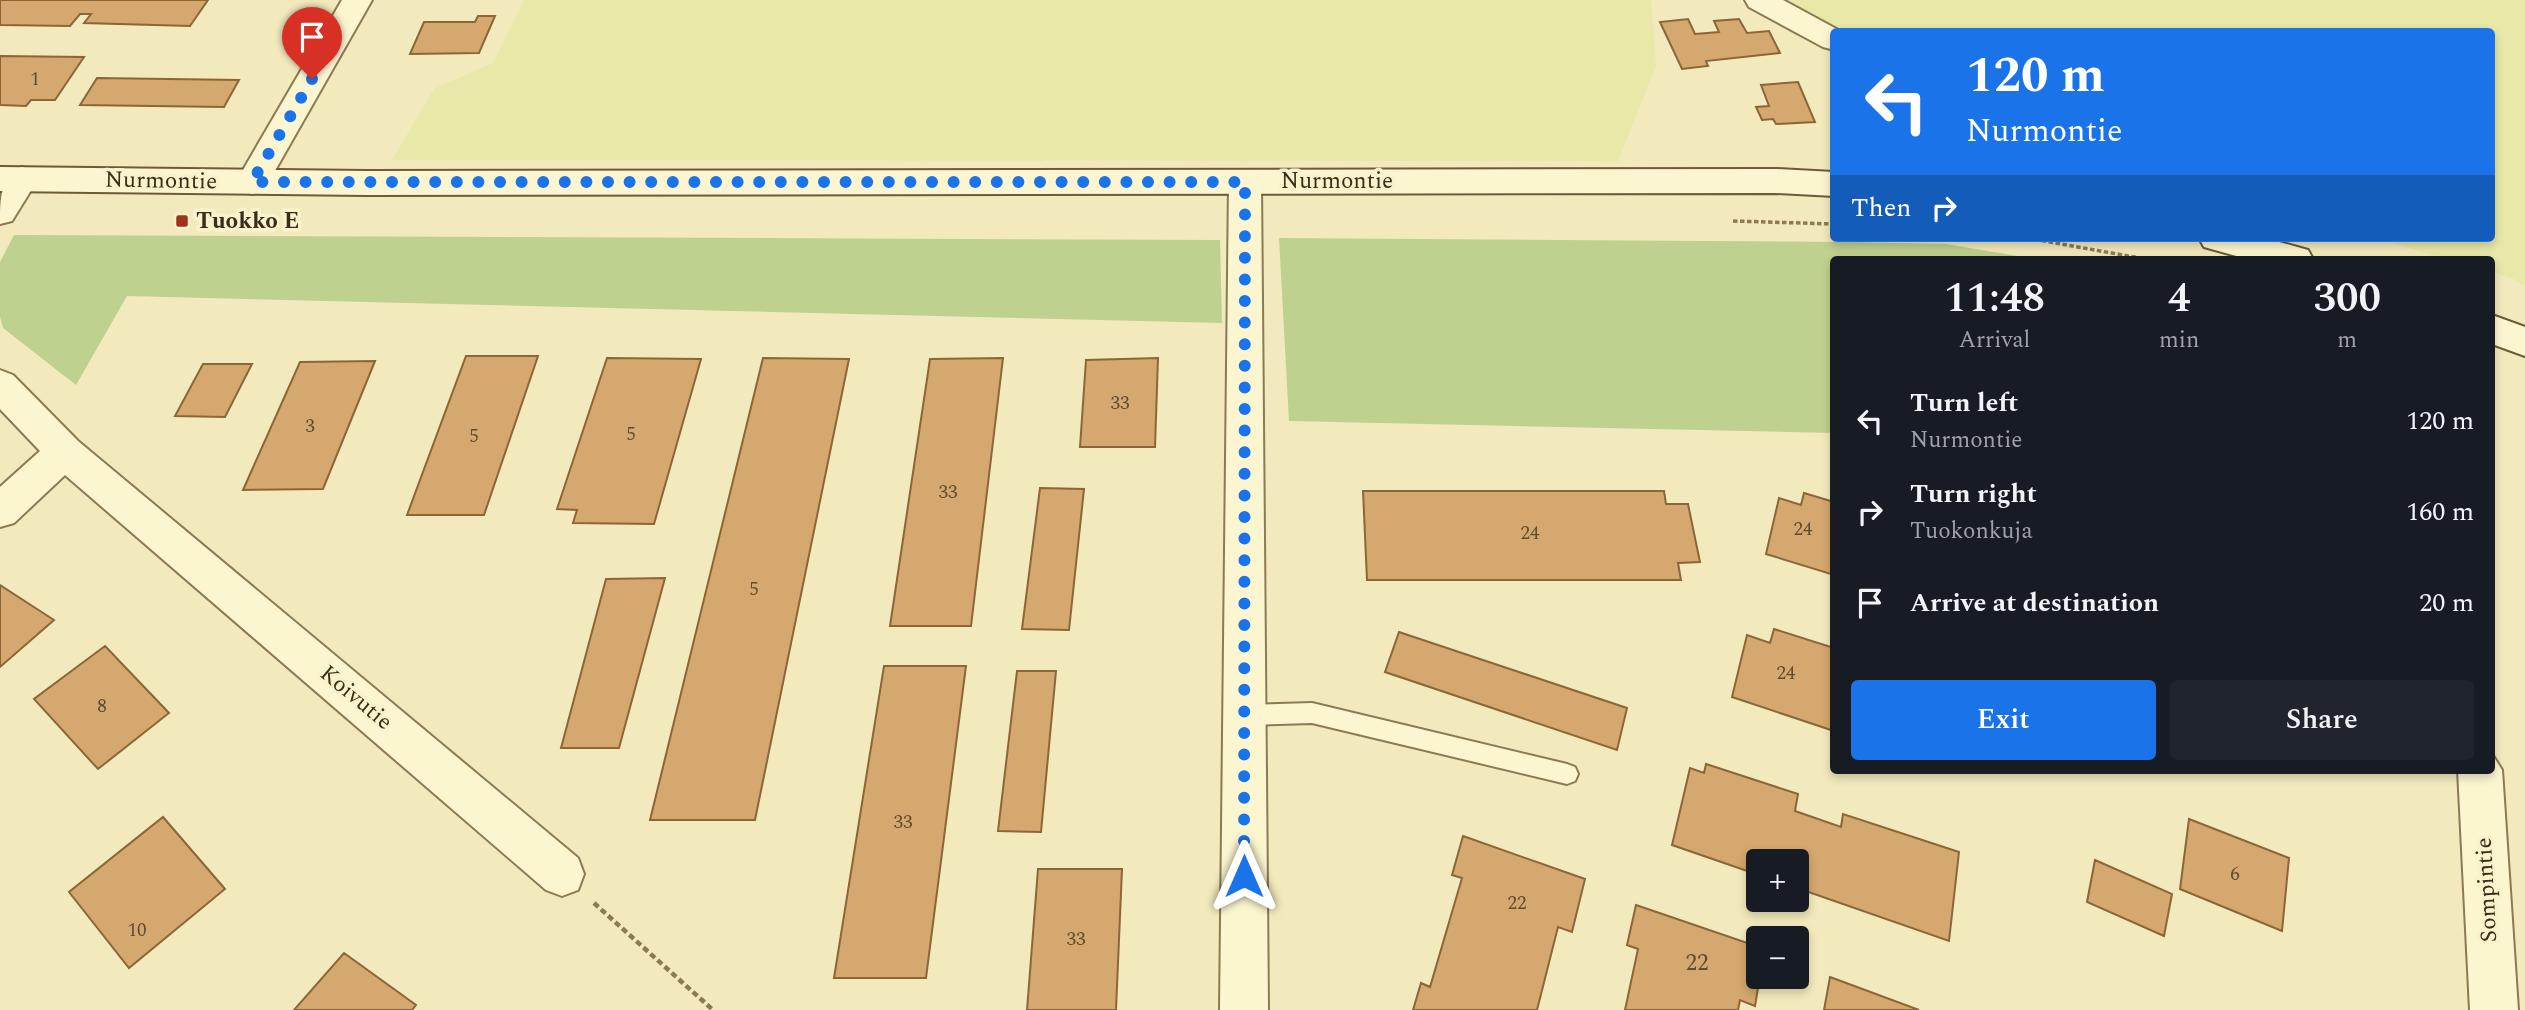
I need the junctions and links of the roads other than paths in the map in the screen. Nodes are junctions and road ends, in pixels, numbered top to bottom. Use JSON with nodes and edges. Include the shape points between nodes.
{"nodes":[{"id":1,"x":356,"y":0,"type":"edge"},
{"id":2,"x":1760,"y":0,"type":"edge"},
{"id":3,"x":1830,"y":38,"type":"edge"},
{"id":4,"x":11,"y":179,"type":"edge"},
{"id":5,"x":252,"y":182,"type":"junction"},
{"id":6,"x":1245,"y":182,"type":"junction"},
{"id":7,"x":1830,"y":184,"type":"edge"},
{"id":8,"x":0,"y":212,"type":"edge"},
{"id":9,"x":2231,"y":242,"type":"edge"},
{"id":10,"x":2285,"y":256,"type":"edge"},
{"id":11,"x":2495,"y":330,"type":"edge"},
{"id":12,"x":2525,"y":342,"type":"edge"},
{"id":13,"x":0,"y":385,"type":"edge"},
{"id":14,"x":65,"y":452,"type":"junction"},
{"id":15,"x":0,"y":511,"type":"edge"},
{"id":16,"x":1244,"y":715,"type":"junction"},
{"id":17,"x":1567,"y":774,"type":"dead end"},
{"id":18,"x":2480,"y":774,"type":"edge"},
{"id":19,"x":562,"y":874,"type":"road end"},
{"id":20,"x":1244,"y":1010,"type":"edge"},
{"id":21,"x":2494,"y":1010,"type":"edge"}],
"edges":[{"from":1,"to":5,"type":"street"},
{"from":2,"to":3,"type":"street"},
{"from":4,"to":5,"type":"street","name":"Nurmontie"},
{"from":4,"to":8,"type":"street"},
{"from":5,"to":6,"type":"street","name":"Nurmontie"},
{"from":6,"to":7,"type":"street","name":"Nurmontie"},
{"from":6,"to":16,"type":"street"},
{"from":9,"to":10,"type":"street"},
{"from":11,"to":12,"type":"street"},
{"from":13,"to":14,"type":"street","name":"Koivutie"},
{"from":14,"to":15,"type":"street"},
{"from":14,"to":19,"type":"street","name":"Koivutie"},
{"from":16,"to":17,"type":"lane","via":[[1312,713]]},
{"from":16,"to":20,"type":"street"},
{"from":18,"to":21,"type":"street","name":"Sompintie"}]}
